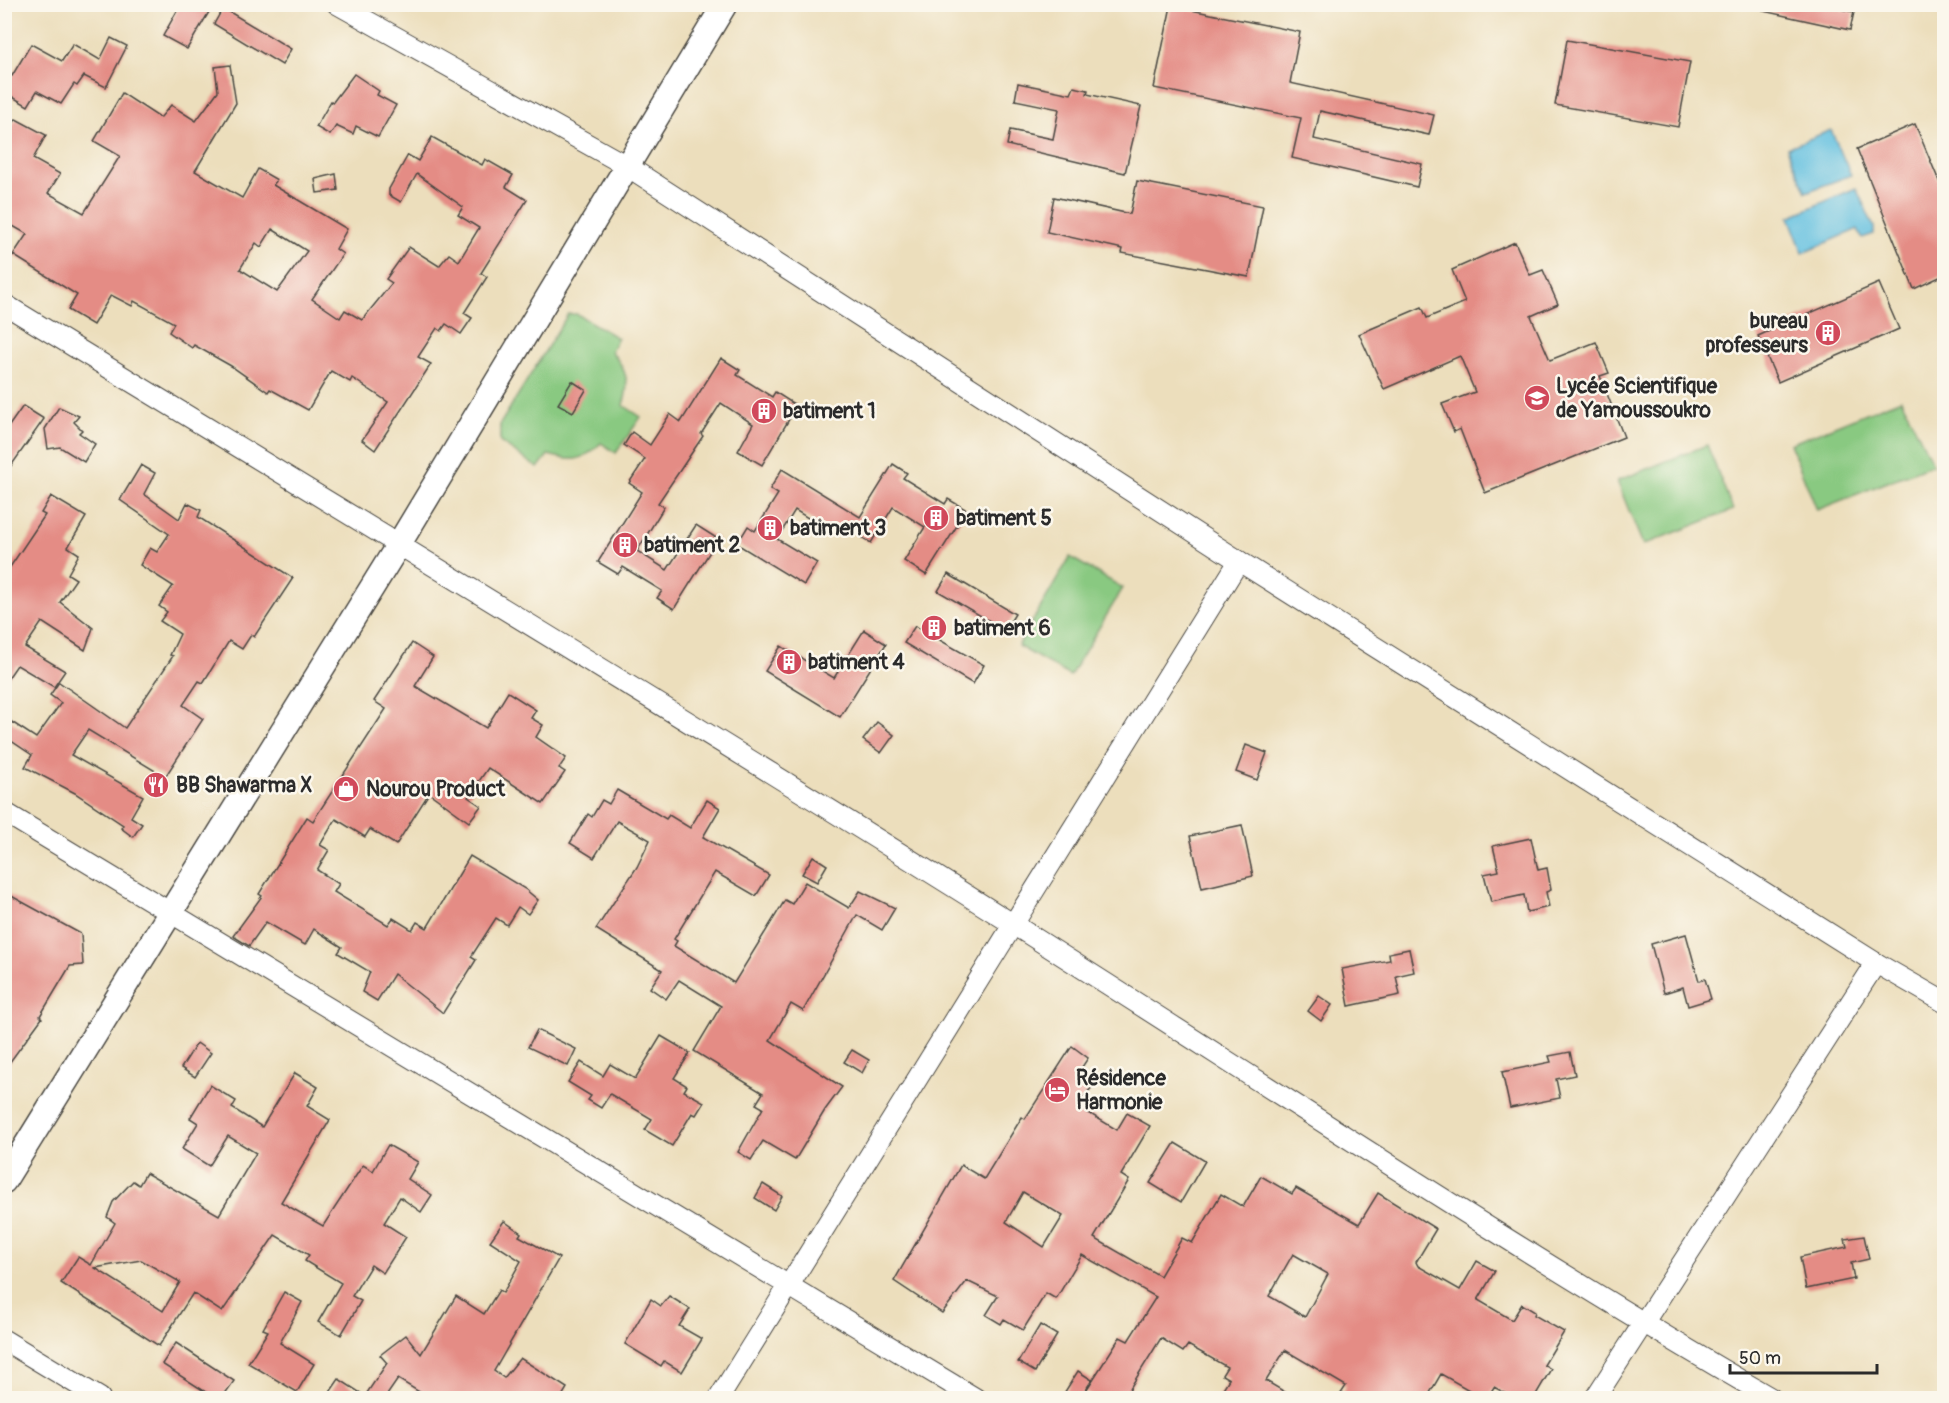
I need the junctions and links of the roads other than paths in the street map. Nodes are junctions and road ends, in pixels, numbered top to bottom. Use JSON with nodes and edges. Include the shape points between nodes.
{"nodes":[{"id":1,"x":337,"y":4,"type":"edge"},
{"id":2,"x":725,"y":4,"type":"edge"},
{"id":3,"x":627,"y":166,"type":"junction"},
{"id":4,"x":4,"y":304,"type":"edge"},
{"id":5,"x":399,"y":544,"type":"junction"},
{"id":6,"x":1239,"y":561,"type":"junction"},
{"id":7,"x":4,"y":812,"type":"edge"},
{"id":8,"x":170,"y":912,"type":"junction"},
{"id":9,"x":1015,"y":925,"type":"junction"},
{"id":10,"x":1876,"y":963,"type":"junction"},
{"id":11,"x":1944,"y":1002,"type":"edge"},
{"id":12,"x":4,"y":1181,"type":"edge"},
{"id":13,"x":787,"y":1285,"type":"junction"},
{"id":14,"x":1641,"y":1323,"type":"junction"},
{"id":15,"x":4,"y":1340,"type":"edge"},
{"id":16,"x":100,"y":1398,"type":"edge"},
{"id":17,"x":719,"y":1398,"type":"edge"},
{"id":18,"x":975,"y":1398,"type":"edge"},
{"id":19,"x":1595,"y":1398,"type":"edge"},
{"id":20,"x":1771,"y":1398,"type":"edge"}],
"edges":[{"from":1,"to":3,"type":"street"},
{"from":2,"to":3,"type":"street"},
{"from":3,"to":5,"type":"street"},
{"from":3,"to":6,"type":"street"},
{"from":4,"to":5,"type":"street"},
{"from":5,"to":8,"type":"street"},
{"from":5,"to":9,"type":"street"},
{"from":6,"to":9,"type":"street"},
{"from":6,"to":10,"type":"street"},
{"from":7,"to":8,"type":"street"},
{"from":8,"to":12,"type":"street"},
{"from":8,"to":13,"type":"street"},
{"from":9,"to":13,"type":"street"},
{"from":9,"to":14,"type":"street"},
{"from":10,"to":11,"type":"street"},
{"from":10,"to":14,"type":"street"},
{"from":13,"to":17,"type":"street"},
{"from":13,"to":18,"type":"street"},
{"from":14,"to":19,"type":"street"},
{"from":14,"to":20,"type":"street"},
{"from":15,"to":16,"type":"street"}]}
